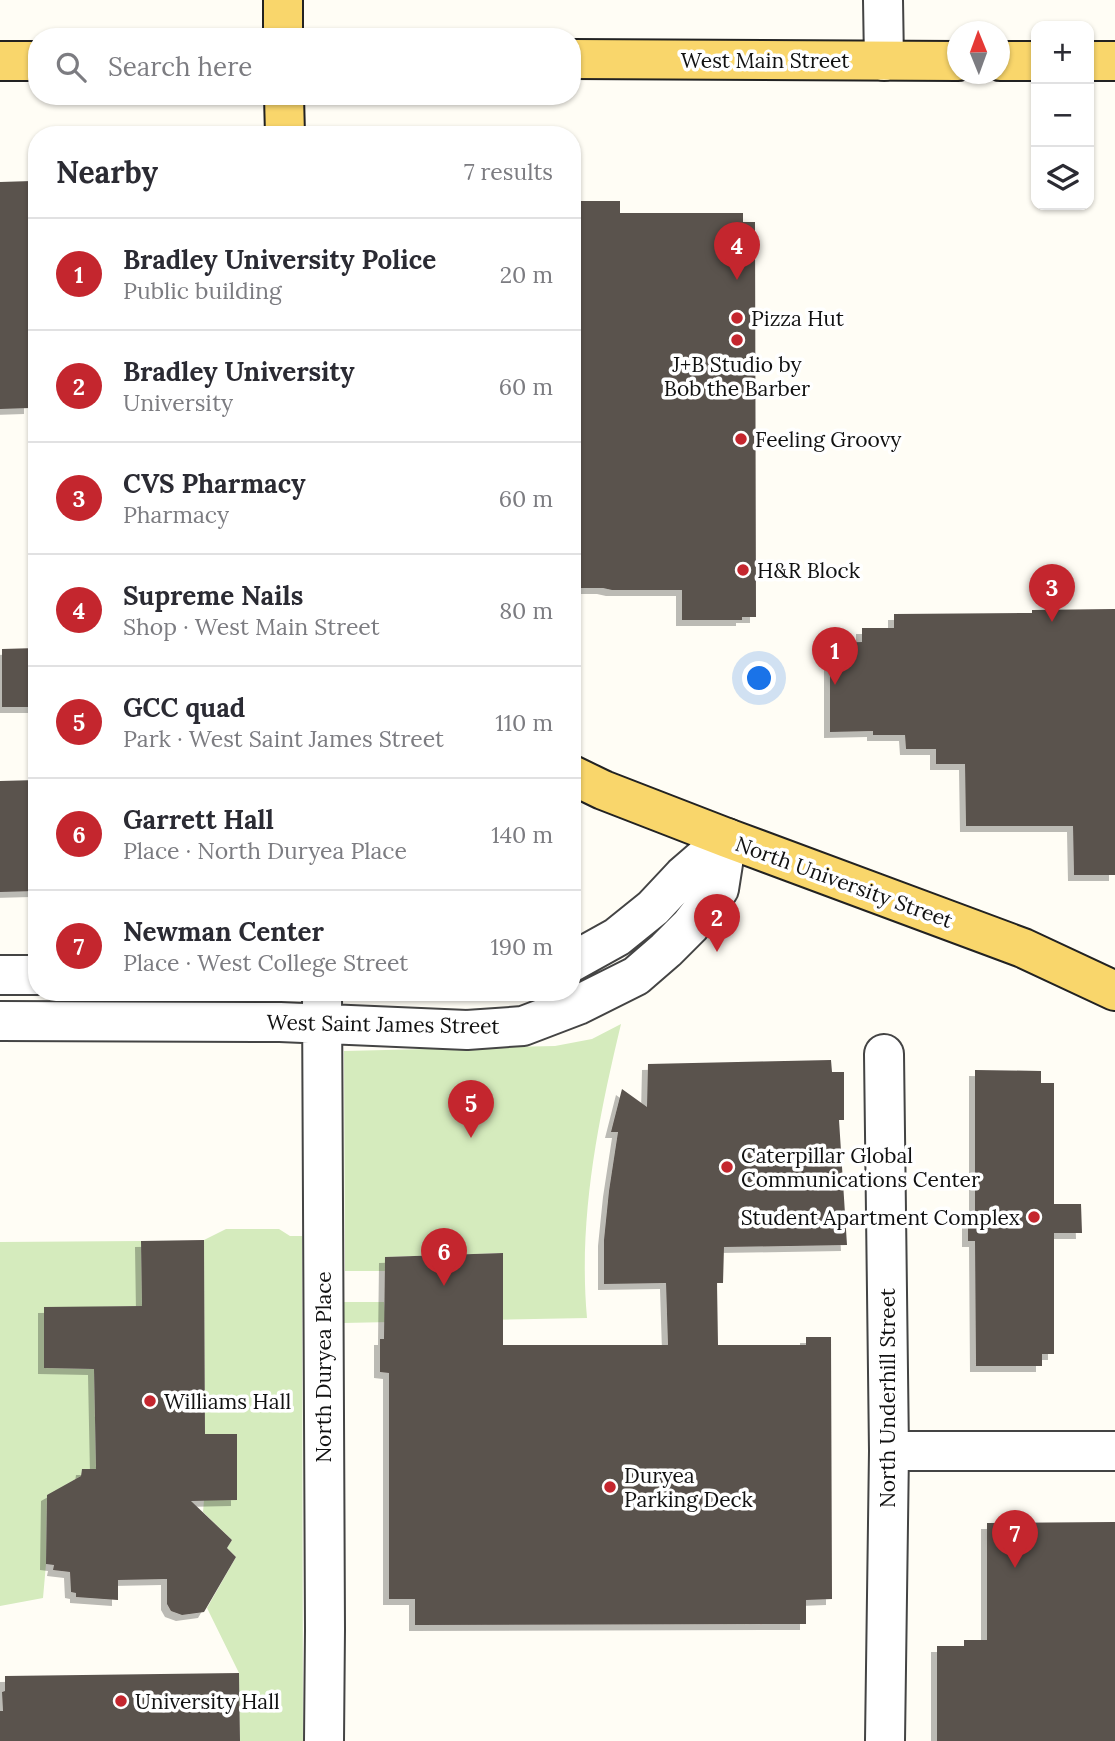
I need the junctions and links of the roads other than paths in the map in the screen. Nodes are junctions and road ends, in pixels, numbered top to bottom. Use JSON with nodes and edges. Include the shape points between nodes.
{"nodes":[{"id":1,"x":283,"y":0,"type":"edge"},
{"id":2,"x":883,"y":0,"type":"edge"},
{"id":3,"x":283,"y":28,"type":"edge"},
{"id":4,"x":581,"y":59,"type":"edge"},
{"id":5,"x":0,"y":61,"type":"edge"},
{"id":6,"x":28,"y":61,"type":"edge"},
{"id":7,"x":884,"y":61,"type":"junction"},
{"id":8,"x":947,"y":61,"type":"edge"},
{"id":9,"x":1010,"y":61,"type":"edge"},
{"id":10,"x":1031,"y":61,"type":"edge"},
{"id":11,"x":1094,"y":61,"type":"edge"},
{"id":12,"x":1115,"y":61,"type":"edge"},
{"id":13,"x":284,"y":105,"type":"edge"},
{"id":14,"x":285,"y":126,"type":"edge"},
{"id":15,"x":581,"y":779,"type":"edge"},
{"id":16,"x":727,"y":838,"type":"junction"},
{"id":17,"x":581,"y":957,"type":"edge"},
{"id":18,"x":0,"y":975,"type":"edge"},
{"id":19,"x":28,"y":975,"type":"edge"},
{"id":20,"x":1115,"y":991,"type":"edge"},
{"id":21,"x":322,"y":1008,"type":"edge"},
{"id":22,"x":0,"y":1021,"type":"edge"},
{"id":23,"x":884,"y":1054,"type":"dead end"},
{"id":24,"x":888,"y":1451,"type":"junction"},
{"id":25,"x":1115,"y":1451,"type":"edge"},
{"id":26,"x":324,"y":1741,"type":"edge"},
{"id":27,"x":885,"y":1741,"type":"edge"}],
"edges":[{"from":1,"to":3,"type":"main road"},
{"from":2,"to":7,"type":"street"},
{"from":4,"to":7,"type":"main road","name":"West Main Street"},
{"from":5,"to":6,"type":"main road"},
{"from":7,"to":8,"type":"main road","name":"West Main Street"},
{"from":9,"to":10,"type":"main road"},
{"from":11,"to":12,"type":"main road"},
{"from":13,"to":14,"type":"main road"},
{"from":15,"to":16,"type":"main road","name":"North University Street"},
{"from":16,"to":17,"type":"street","via":[[653,908],[617,937]]},
{"from":16,"to":20,"type":"main road","name":"North University Street","via":[[1023,948]]},
{"from":16,"to":21,"type":"street","name":"West Saint James Street","via":[[719,889],[690,926],[636,976],[578,1005],[523,1026],[467,1030]]},
{"from":18,"to":19,"type":"street"},
{"from":21,"to":22,"type":"street","name":"West Saint James Street","via":[[280,1022]]},
{"from":21,"to":26,"type":"street","name":"North Duryea Place"},
{"from":23,"to":24,"type":"street","name":"North Underhill Street"},
{"from":24,"to":25,"type":"street"},
{"from":24,"to":27,"type":"street","name":"North Underhill Street"}]}
